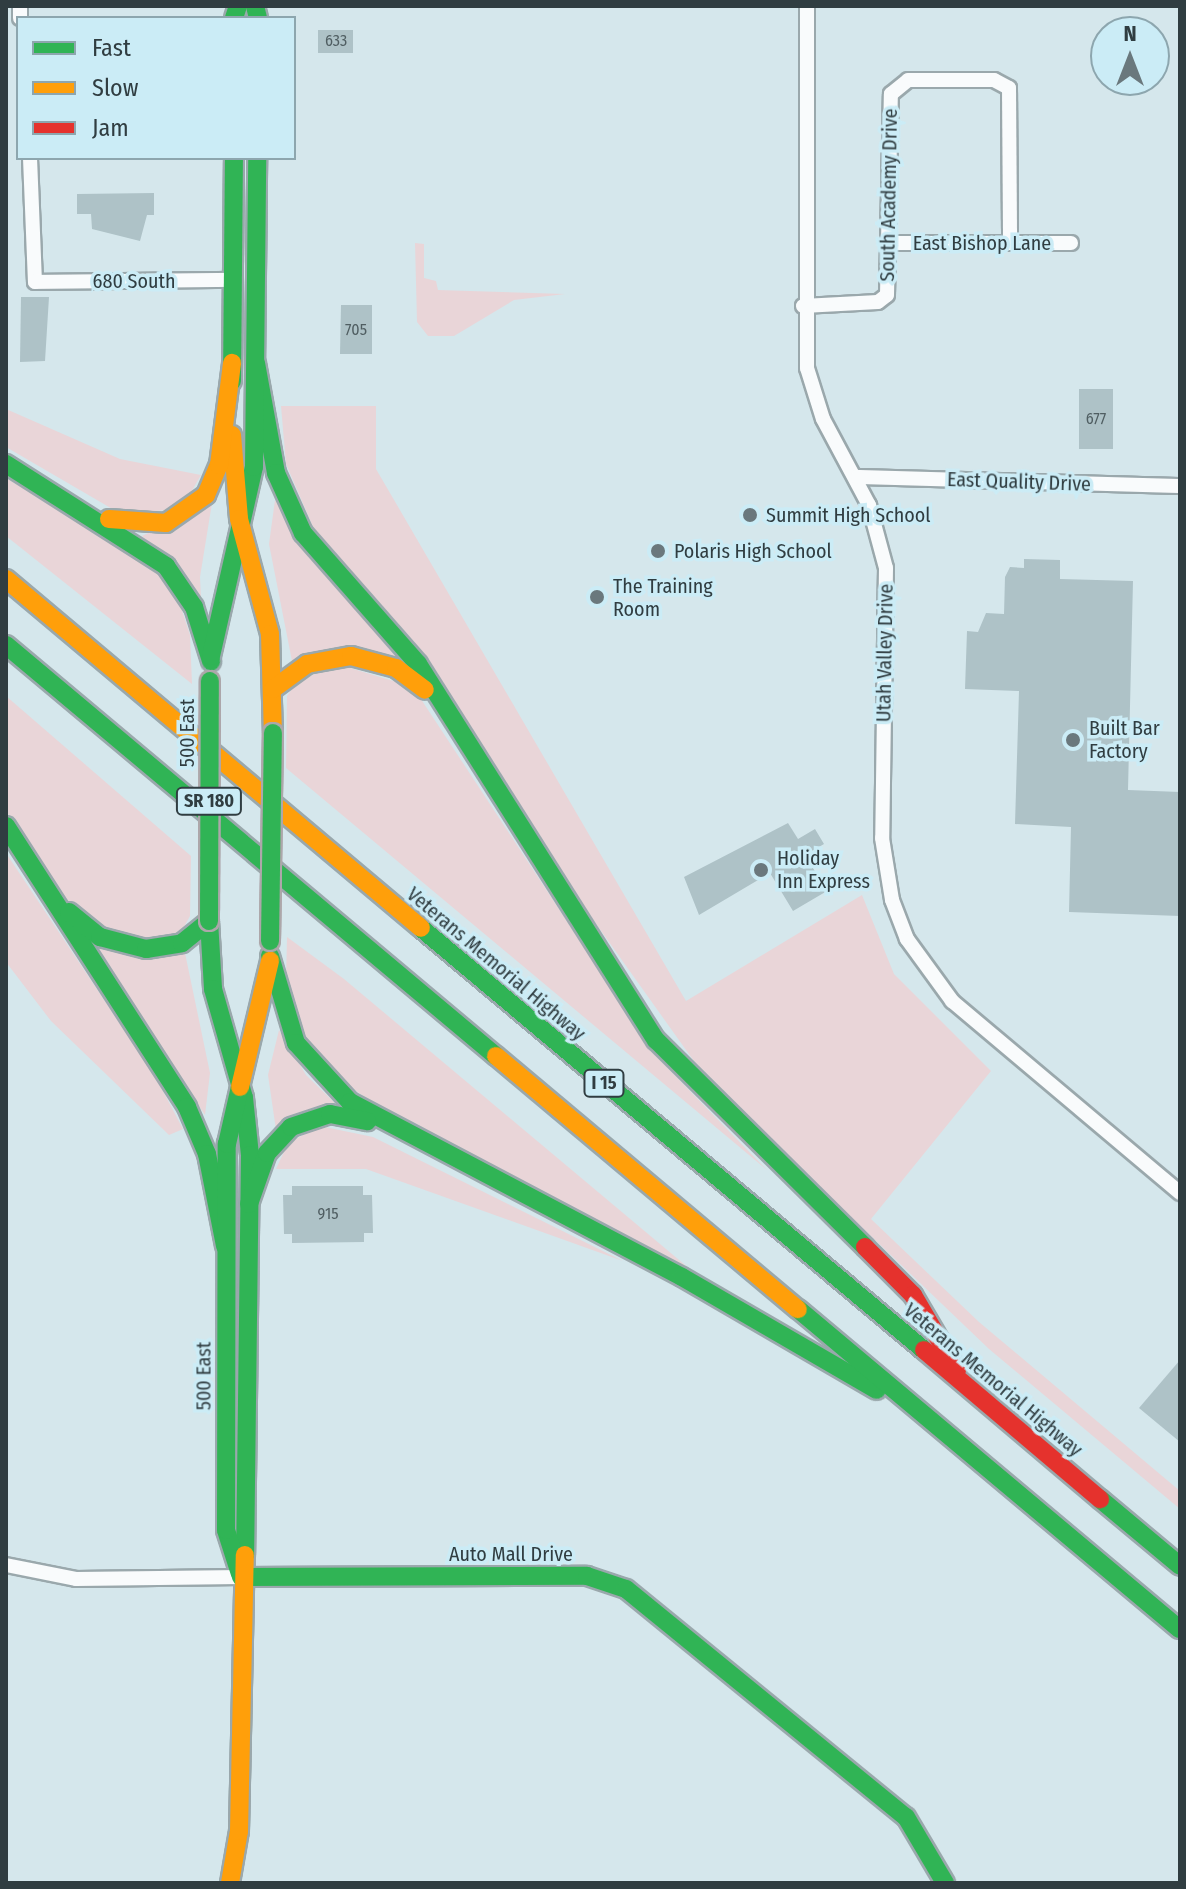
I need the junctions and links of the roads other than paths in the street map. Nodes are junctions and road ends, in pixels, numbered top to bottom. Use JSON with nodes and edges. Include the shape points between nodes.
{"nodes":[{"id":1,"x":807,"y":6,"type":"edge"},
{"id":2,"x":30,"y":160,"type":"edge"},
{"id":3,"x":234,"y":160,"type":"edge"},
{"id":4,"x":257,"y":160,"type":"edge"},
{"id":5,"x":892,"y":243,"type":"junction"},
{"id":6,"x":1010,"y":243,"type":"junction"},
{"id":7,"x":1071,"y":243,"type":"dead end"},
{"id":8,"x":233,"y":280,"type":"junction"},
{"id":9,"x":803,"y":306,"type":"junction"},
{"id":10,"x":232,"y":363,"type":"junction"},
{"id":11,"x":256,"y":363,"type":"junction"},
{"id":12,"x":6,"y":464,"type":"edge"},
{"id":13,"x":858,"y":477,"type":"junction"},
{"id":14,"x":1180,"y":486,"type":"edge"},
{"id":15,"x":68,"y":501,"type":"junction"},
{"id":16,"x":243,"y":533,"type":"junction"},
{"id":17,"x":6,"y":579,"type":"edge"},
{"id":18,"x":6,"y":645,"type":"edge"},
{"id":19,"x":211,"y":661,"type":"junction"},
{"id":20,"x":273,"y":689,"type":"junction"},
{"id":21,"x":446,"y":713,"type":"junction"},
{"id":22,"x":6,"y":826,"type":"edge"},
{"id":23,"x":47,"y":889,"type":"junction"},
{"id":24,"x":209,"y":921,"type":"junction"},
{"id":25,"x":270,"y":948,"type":"junction"},
{"id":26,"x":239,"y":1078,"type":"junction"},
{"id":27,"x":408,"y":1137,"type":"junction"},
{"id":28,"x":1180,"y":1193,"type":"edge"},
{"id":29,"x":249,"y":1204,"type":"junction"},
{"id":30,"x":225,"y":1246,"type":"junction"},
{"id":31,"x":967,"y":1387,"type":"junction"},
{"id":32,"x":938,"y":1425,"type":"junction"},
{"id":33,"x":6,"y":1565,"type":"edge"},
{"id":34,"x":1180,"y":1566,"type":"edge"},
{"id":35,"x":241,"y":1577,"type":"junction"},
{"id":36,"x":1180,"y":1629,"type":"edge"},
{"id":37,"x":230,"y":1883,"type":"edge"},
{"id":38,"x":945,"y":1883,"type":"edge"}],
"edges":[{"from":1,"to":9,"type":"street","name":"Utah Valley Drive"},
{"from":2,"to":8,"type":"street","name":"680 South","via":[[35,282]]},
{"from":3,"to":8,"type":"main road","name":"500 East","number":"SR 180"},
{"from":4,"to":11,"type":"main road","name":"500 East","number":"SR 180"},
{"from":5,"to":6,"type":"street","name":"East Bishop Lane"},
{"from":5,"to":6,"type":"street","name":"South Academy Drive","via":[[892,89],[908,80],[994,80],[1009,88]]},
{"from":5,"to":9,"type":"street","name":"South Academy Drive","via":[[883,299]]},
{"from":6,"to":7,"type":"street","name":"East Bishop Lane"},
{"from":8,"to":10,"type":"main road","name":"500 East","number":"SR 180"},
{"from":9,"to":13,"type":"street","name":"Utah Valley Drive","via":[[812,393]]},
{"from":10,"to":15,"type":"main road","via":[[219,465],[194,508],[171,522],[138,526]]},
{"from":10,"to":16,"type":"main road","name":"500 East","number":"SR 180","via":[[233,467]]},
{"from":11,"to":16,"type":"main road","name":"500 East","number":"SR 180","via":[[254,467]]},
{"from":11,"to":21,"type":"main road","via":[[274,466],[293,517],[418,664]]},
{"from":12,"to":15,"type":"main road"},
{"from":13,"to":14,"type":"street","name":"East Quality Drive"},
{"from":13,"to":28,"type":"street","name":"Utah Valley Drive","via":[[886,568],[882,838],[907,939],[952,1001]]},
{"from":15,"to":19,"type":"main road","via":[[176,577],[197,613]]},
{"from":16,"to":19,"type":"main road","name":"500 East","number":"SR 180","via":[[218,609]]},
{"from":16,"to":20,"type":"main road","name":"500 East","number":"SR 180","via":[[268,622]]},
{"from":17,"to":31,"type":"main road","name":"Veterans Memorial Highway","number":"I 15"},
{"from":18,"to":32,"type":"main road","number":"I 15"},
{"from":19,"to":24,"type":"main road","name":"500 East","number":"SR 180","bridge":true},
{"from":20,"to":21,"type":"main road","via":[[312,662],[364,657],[408,675]]},
{"from":20,"to":25,"type":"main road","name":"500 East","number":"SR 180","bridge":true},
{"from":21,"to":31,"type":"main road","via":[[656,1040],[913,1295]]},
{"from":22,"to":23,"type":"main road"},
{"from":23,"to":24,"type":"main road","via":[[87,929],[119,945],[177,945]]},
{"from":23,"to":30,"type":"main road","via":[[192,1118]]},
{"from":24,"to":26,"type":"main road","name":"500 East","number":"SR 180","via":[[215,1002]]},
{"from":25,"to":26,"type":"main road","name":"500 East","number":"SR 180"},
{"from":25,"to":27,"type":"main road","via":[[281,1008],[305,1059],[334,1091]]},
{"from":26,"to":29,"type":"main road","name":"500 East","number":"SR 180"},
{"from":26,"to":30,"type":"main road","name":"500 East","number":"SR 180","via":[[227,1144]]},
{"from":27,"to":29,"type":"main road","via":[[348,1116],[303,1121],[273,1145]]},
{"from":27,"to":32,"type":"main road","via":[[630,1248]]},
{"from":29,"to":35,"type":"main road","name":"500 East","number":"SR 180","via":[[250,1530]]},
{"from":30,"to":35,"type":"main road","name":"500 East","number":"SR 180","via":[[226,1530]]},
{"from":31,"to":34,"type":"main road","name":"Veterans Memorial Highway","number":"I 15"},
{"from":32,"to":36,"type":"main road","number":"I 15"},
{"from":33,"to":35,"type":"street","name":"Auto Mall Drive","via":[[76,1579]]},
{"from":35,"to":37,"type":"main road","name":"500 East","via":[[239,1831]]},
{"from":35,"to":38,"type":"main road","name":"Auto Mall Drive","via":[[587,1576],[626,1589],[906,1817]]}]}
